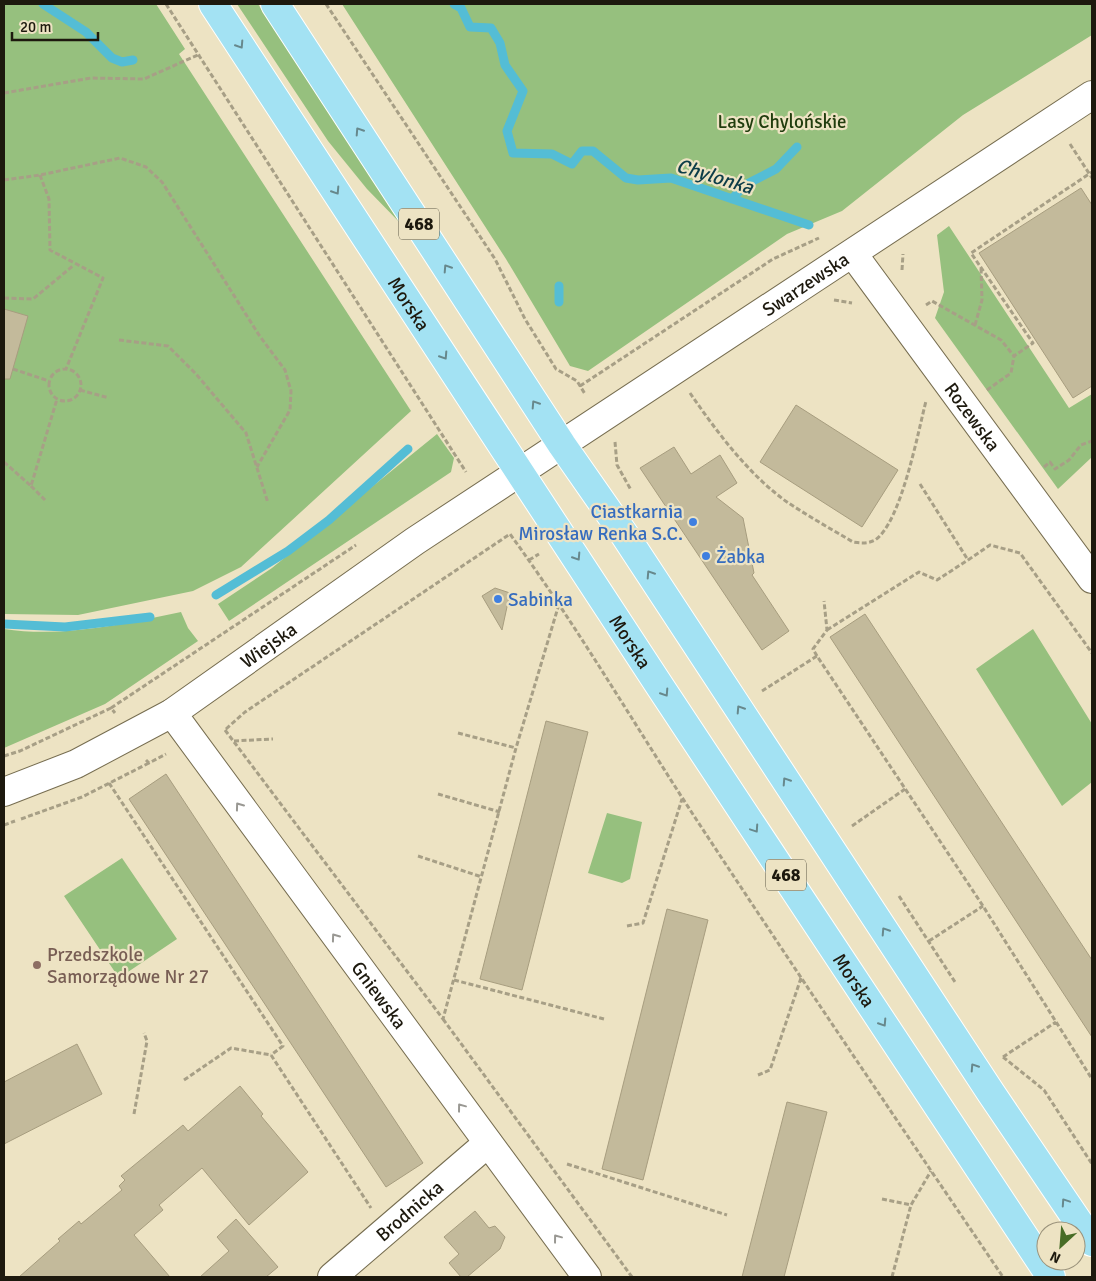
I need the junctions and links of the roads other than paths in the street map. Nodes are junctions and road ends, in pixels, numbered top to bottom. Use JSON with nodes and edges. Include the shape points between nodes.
{"nodes":[{"id":1,"x":213,"y":4,"type":"edge"},
{"id":2,"x":275,"y":4,"type":"edge"},
{"id":3,"x":1092,"y":95,"type":"edge"},
{"id":4,"x":853,"y":254,"type":"junction"},
{"id":5,"x":562,"y":445,"type":"junction"},
{"id":6,"x":520,"y":473,"type":"junction"},
{"id":7,"x":1092,"y":579,"type":"edge"},
{"id":8,"x":172,"y":712,"type":"junction"},
{"id":9,"x":4,"y":792,"type":"edge"},
{"id":10,"x":488,"y":1143,"type":"junction"},
{"id":11,"x":1092,"y":1242,"type":"edge"},
{"id":12,"x":332,"y":1277,"type":"edge"},
{"id":13,"x":586,"y":1277,"type":"edge"},
{"id":14,"x":1052,"y":1277,"type":"edge"}],
"edges":[{"from":1,"to":6,"type":"main road","name":"Morska","number":"468","one_way":true},
{"from":5,"to":2,"type":"main road","number":"468","one_way":true},
{"from":3,"to":4,"type":"street","name":"Swarzewska"},
{"from":4,"to":5,"type":"street","name":"Swarzewska"},
{"from":4,"to":7,"type":"street","name":"Rozewska"},
{"from":5,"to":6,"type":"street","name":"Swarzewska"},
{"from":11,"to":5,"type":"main road","number":"468","one_way":true},
{"from":6,"to":8,"type":"street","name":"Wiejska","via":[[415,541]]},
{"from":6,"to":14,"type":"main road","name":"Morska","number":"468","one_way":true},
{"from":8,"to":9,"type":"street","name":"Wiejska","via":[[76,764]]},
{"from":10,"to":8,"type":"street","name":"Gniewska","one_way":true},
{"from":10,"to":12,"type":"street","name":"Brodnicka"},
{"from":13,"to":10,"type":"street","name":"Gniewska","one_way":true}]}
